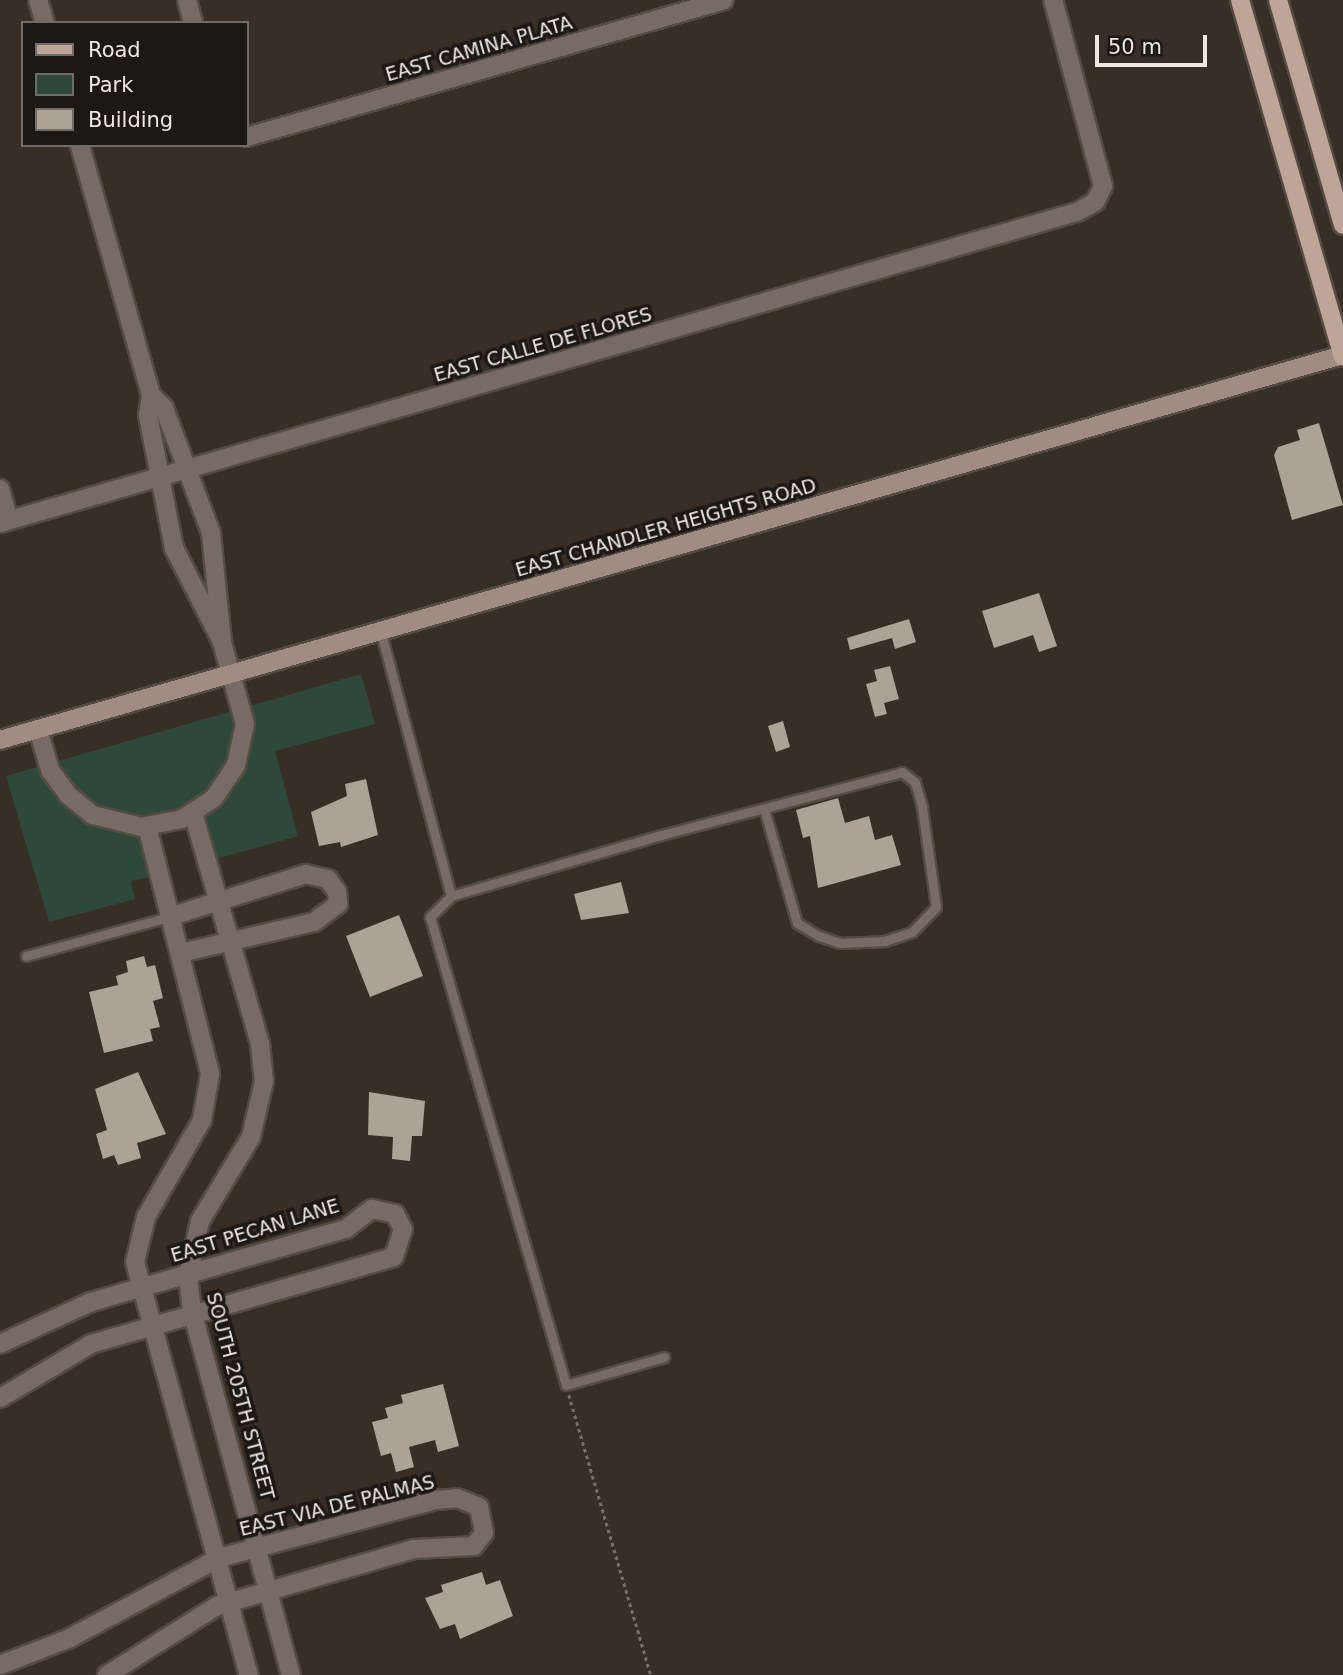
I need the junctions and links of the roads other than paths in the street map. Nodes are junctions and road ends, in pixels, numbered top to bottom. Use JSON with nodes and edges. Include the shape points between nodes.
{"nodes":[{"id":1,"x":38,"y":0,"type":"edge"},
{"id":2,"x":187,"y":0,"type":"edge"},
{"id":3,"x":724,"y":0,"type":"edge"},
{"id":4,"x":1053,"y":0,"type":"edge"},
{"id":5,"x":1240,"y":0,"type":"edge"},
{"id":6,"x":1278,"y":0,"type":"edge"},
{"id":7,"x":44,"y":21,"type":"edge"},
{"id":8,"x":193,"y":21,"type":"edge"},
{"id":9,"x":248,"y":137,"type":"edge"},
{"id":10,"x":81,"y":147,"type":"edge"},
{"id":11,"x":1343,"y":225,"type":"edge"},
{"id":12,"x":1343,"y":355,"type":"edge"},
{"id":13,"x":151,"y":395,"type":"junction"},
{"id":14,"x":187,"y":469,"type":"junction"},
{"id":15,"x":159,"y":477,"type":"junction"},
{"id":16,"x":0,"y":489,"type":"edge"},
{"id":17,"x":4,"y":522,"type":"edge"},
{"id":18,"x":382,"y":633,"type":"junction"},
{"id":19,"x":222,"y":642,"type":"junction"},
{"id":20,"x":236,"y":676,"type":"junction"},
{"id":21,"x":38,"y":729,"type":"junction"},
{"id":22,"x":0,"y":740,"type":"edge"},
{"id":23,"x":764,"y":809,"type":"junction"},
{"id":24,"x":192,"y":813,"type":"junction"},
{"id":25,"x":147,"y":826,"type":"junction"},
{"id":26,"x":451,"y":897,"type":"junction"},
{"id":27,"x":219,"y":903,"type":"junction"},
{"id":28,"x":172,"y":916,"type":"junction"},
{"id":29,"x":229,"y":940,"type":"junction"},
{"id":30,"x":181,"y":953,"type":"junction"},
{"id":31,"x":26,"y":956,"type":"dead end"},
{"id":32,"x":188,"y":1275,"type":"junction"},
{"id":33,"x":141,"y":1287,"type":"junction"},
{"id":34,"x":192,"y":1311,"type":"junction"},
{"id":35,"x":151,"y":1326,"type":"junction"},
{"id":36,"x":0,"y":1344,"type":"edge"},
{"id":37,"x":664,"y":1357,"type":"dead end"},
{"id":38,"x":0,"y":1398,"type":"edge"},
{"id":39,"x":259,"y":1548,"type":"junction"},
{"id":40,"x":219,"y":1558,"type":"junction"},
{"id":41,"x":272,"y":1591,"type":"junction"},
{"id":42,"x":233,"y":1602,"type":"junction"},
{"id":43,"x":0,"y":1665,"type":"edge"},
{"id":44,"x":107,"y":1675,"type":"edge"},
{"id":45,"x":250,"y":1675,"type":"edge"},
{"id":46,"x":291,"y":1675,"type":"edge"}],
"edges":[{"from":1,"to":7,"type":"street"},
{"from":2,"to":8,"type":"street"},
{"from":3,"to":9,"type":"street","name":"EAST CAMINA PLATA"},
{"from":4,"to":14,"type":"street","name":"EAST CALLE DE FLORES","via":[[1101,168],[1103,186],[1095,202],[1077,212]]},
{"from":5,"to":12,"type":"main road"},
{"from":6,"to":11,"type":"main road"},
{"from":10,"to":13,"type":"street"},
{"from":12,"to":18,"type":"main road","name":"EAST CHANDLER HEIGHTS ROAD"},
{"from":13,"to":14,"type":"street","via":[[164,408]]},
{"from":13,"to":15,"type":"street"},
{"from":14,"to":15,"type":"street","name":"EAST CALLE DE FLORES"},
{"from":14,"to":19,"type":"street","via":[[211,533]]},
{"from":15,"to":17,"type":"street","name":"EAST CALLE DE FLORES"},
{"from":15,"to":19,"type":"street","via":[[174,548]]},
{"from":16,"to":17,"type":"street"},
{"from":18,"to":20,"type":"main road","name":"EAST CHANDLER HEIGHTS ROAD"},
{"from":18,"to":26,"type":"lane"},
{"from":19,"to":20,"type":"street"},
{"from":20,"to":21,"type":"main road","name":"EAST CHANDLER HEIGHTS ROAD"},
{"from":20,"to":24,"type":"street","via":[[244,723],[236,765],[214,798]]},
{"from":21,"to":22,"type":"main road","name":"EAST CHANDLER HEIGHTS ROAD"},
{"from":21,"to":25,"type":"street","via":[[50,770],[68,795],[109,821]]},
{"from":23,"to":23,"type":"lane","via":[[902,772],[915,782],[922,807],[936,907],[912,932],[885,941],[840,943],[817,935],[797,923]]},
{"from":23,"to":26,"type":"lane"},
{"from":24,"to":25,"type":"street"},
{"from":24,"to":27,"type":"street","name":"SOUTH 205TH STREET"},
{"from":25,"to":28,"type":"street"},
{"from":26,"to":37,"type":"lane","via":[[430,917],[566,1385]]},
{"from":27,"to":28,"type":"street"},
{"from":27,"to":29,"type":"street","name":"SOUTH 205TH STREET"},
{"from":27,"to":29,"type":"street","via":[[306,874],[328,879],[337,892],[338,904],[314,922]]},
{"from":28,"to":30,"type":"street"},
{"from":28,"to":31,"type":"lane"},
{"from":29,"to":30,"type":"street"},
{"from":29,"to":32,"type":"street","name":"SOUTH 205TH STREET","via":[[260,1044],[262,1098],[251,1137],[200,1221]]},
{"from":30,"to":33,"type":"street","via":[[210,1058],[208,1090],[192,1142],[139,1234]]},
{"from":32,"to":33,"type":"street","name":"EAST PECAN LANE"},
{"from":32,"to":34,"type":"street","name":"SOUTH 205TH STREET"},
{"from":32,"to":34,"type":"street","name":"EAST PECAN LANE","via":[[346,1229],[372,1209],[395,1214],[403,1229],[394,1257]]},
{"from":33,"to":35,"type":"street"},
{"from":33,"to":36,"type":"street","name":"EAST PECAN LANE","via":[[36,1323]]},
{"from":34,"to":35,"type":"street","name":"EAST PECAN LANE"},
{"from":34,"to":39,"type":"street","name":"SOUTH 205TH STREET"},
{"from":35,"to":38,"type":"street","name":"EAST PECAN LANE","via":[[68,1353]]},
{"from":35,"to":40,"type":"street"},
{"from":39,"to":40,"type":"street","name":"EAST VIA DE PALMAS"},
{"from":39,"to":41,"type":"street","name":"SOUTH 205TH STREET"},
{"from":39,"to":41,"type":"street","name":"EAST VIA DE PALMAS","via":[[436,1500],[469,1501],[484,1522],[474,1546],[414,1549]]},
{"from":40,"to":42,"type":"street"},
{"from":40,"to":43,"type":"street","name":"EAST VIA DE PALMAS","via":[[68,1639]]},
{"from":41,"to":42,"type":"street","name":"EAST VIA DE PALMAS"},
{"from":41,"to":46,"type":"street","name":"SOUTH 205TH STREET"},
{"from":42,"to":44,"type":"street","name":"EAST VIA DE PALMAS","via":[[199,1613]]},
{"from":42,"to":45,"type":"street"}]}
